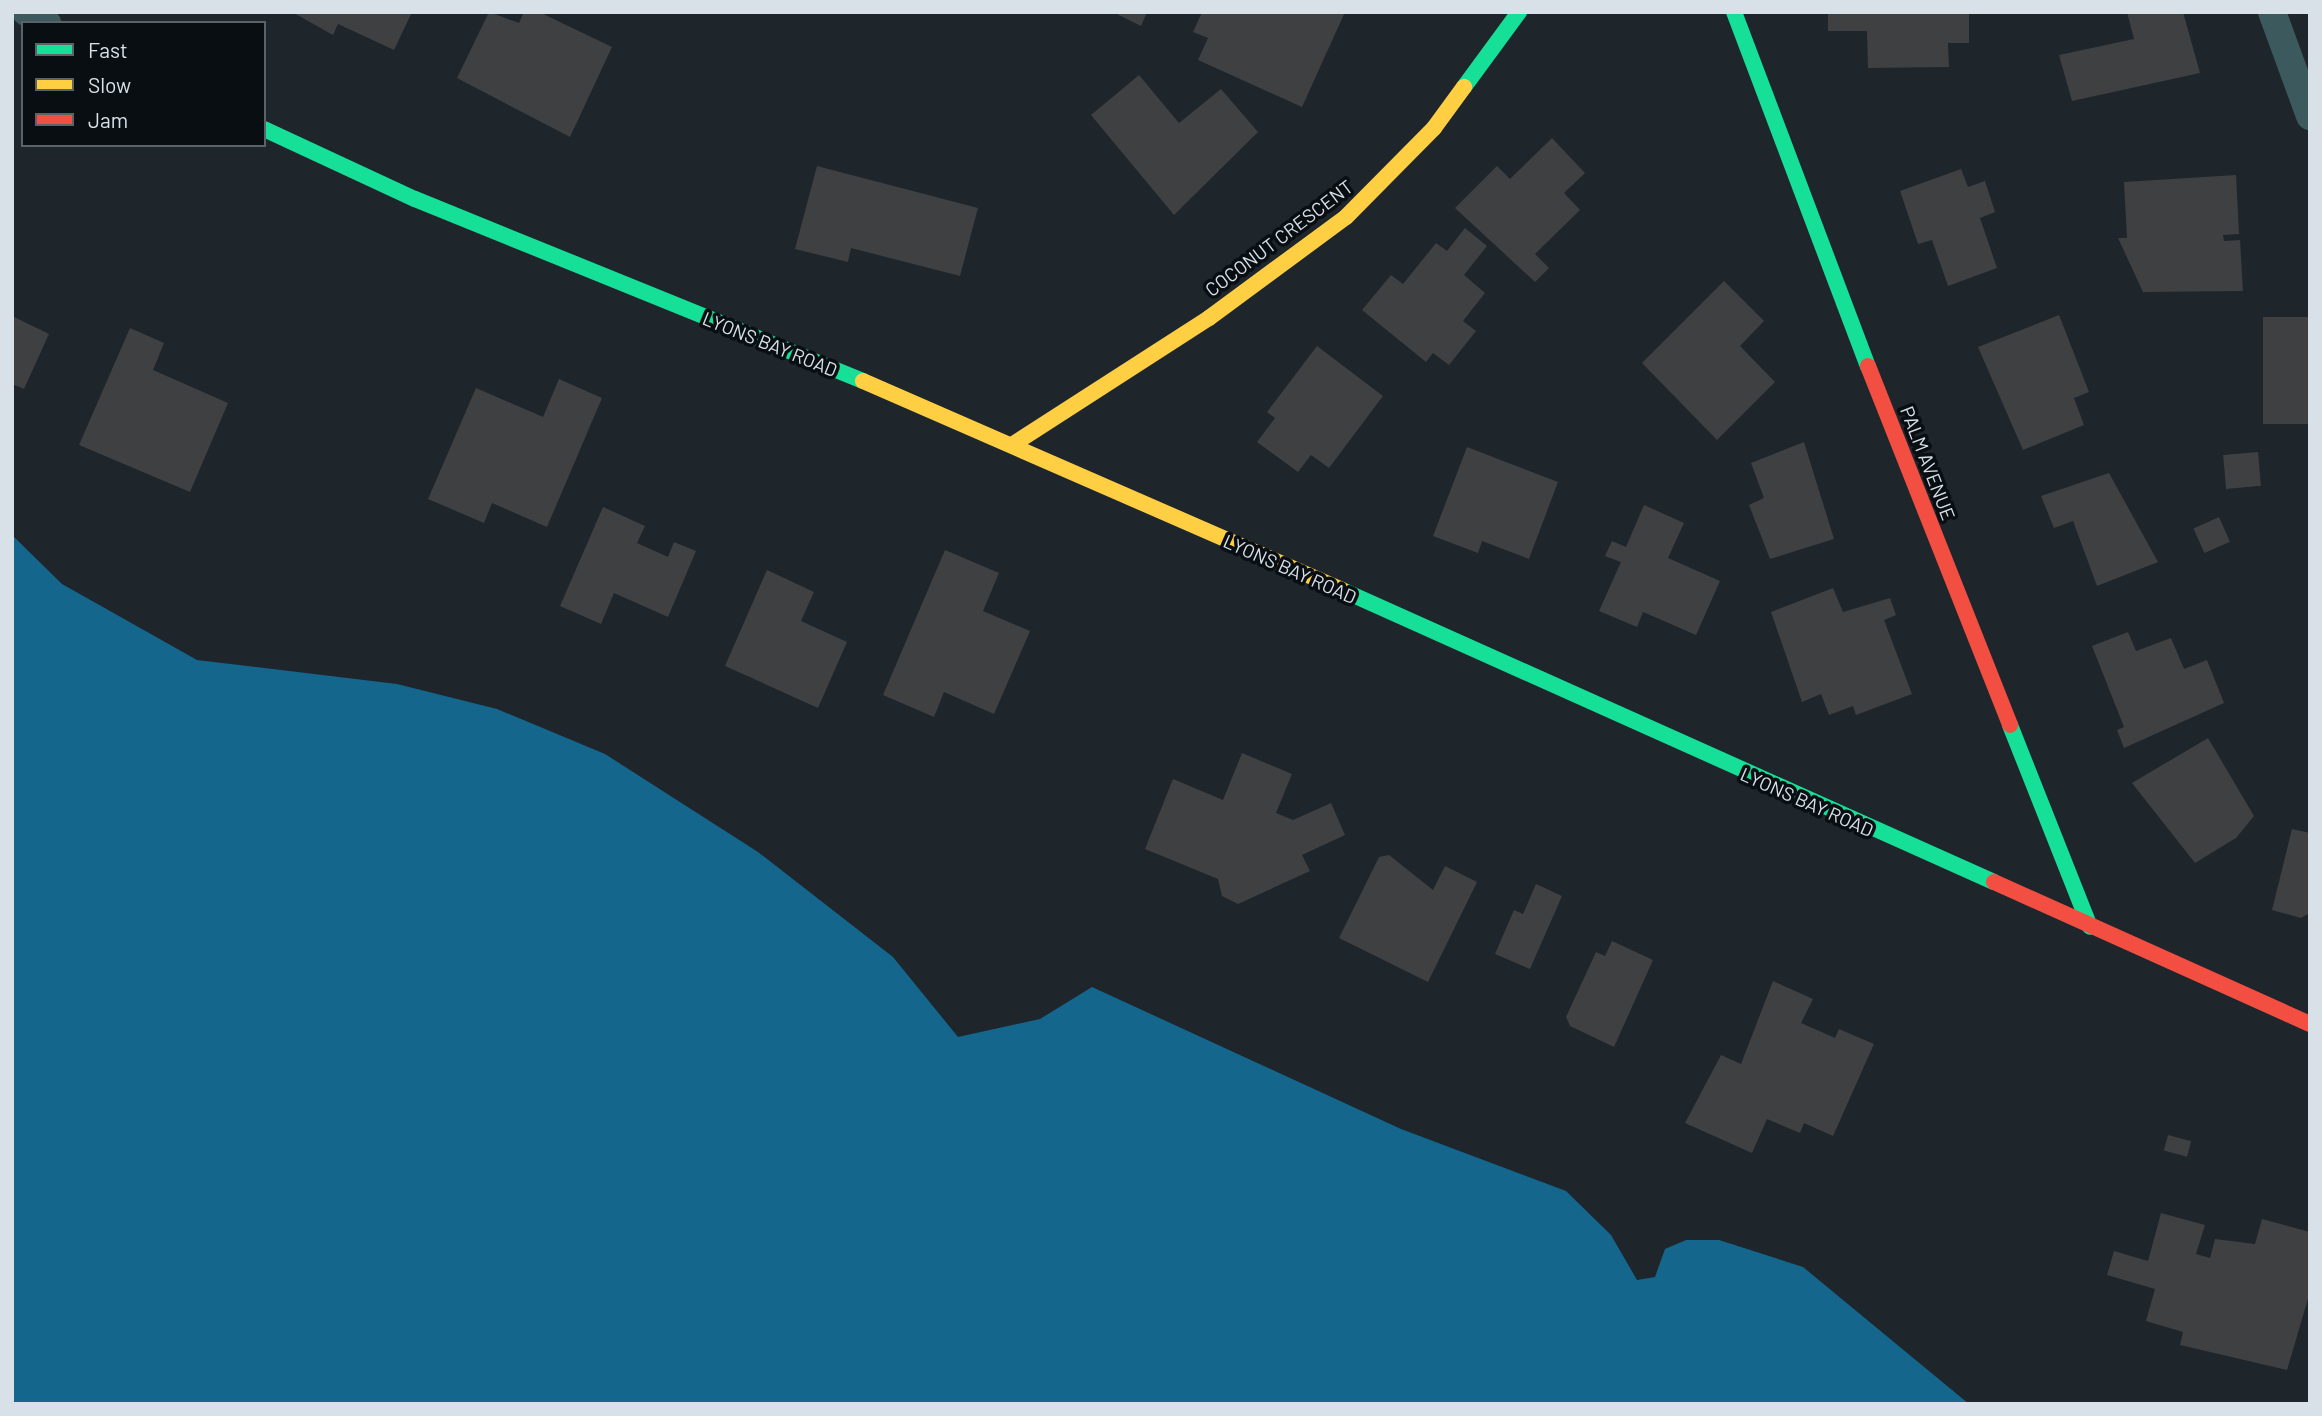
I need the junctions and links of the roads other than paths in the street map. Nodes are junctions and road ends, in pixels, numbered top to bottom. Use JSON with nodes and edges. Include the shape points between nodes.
{"nodes":[{"id":1,"x":26,"y":12,"type":"edge"},
{"id":2,"x":1519,"y":12,"type":"edge"},
{"id":3,"x":1734,"y":12,"type":"edge"},
{"id":4,"x":2273,"y":12,"type":"edge"},
{"id":5,"x":43,"y":21,"type":"edge"},
{"id":6,"x":2310,"y":116,"type":"edge"},
{"id":7,"x":266,"y":131,"type":"edge"},
{"id":8,"x":1015,"y":443,"type":"junction"},
{"id":9,"x":2090,"y":927,"type":"junction"},
{"id":10,"x":2310,"y":1024,"type":"edge"}],
"edges":[{"from":1,"to":5,"type":"street"},
{"from":2,"to":8,"type":"street","name":"COCONUT CRESCENT","via":[[1434,128],[1346,217],[1209,318]]},
{"from":3,"to":9,"type":"street","name":"PALM AVENUE","via":[[1777,137]]},
{"from":4,"to":6,"type":"street"},
{"from":7,"to":8,"type":"street","name":"LYONS BAY ROAD","via":[[415,199]]},
{"from":8,"to":9,"type":"street","name":"LYONS BAY ROAD"},
{"from":9,"to":10,"type":"street","name":"LYONS BAY ROAD"}]}
